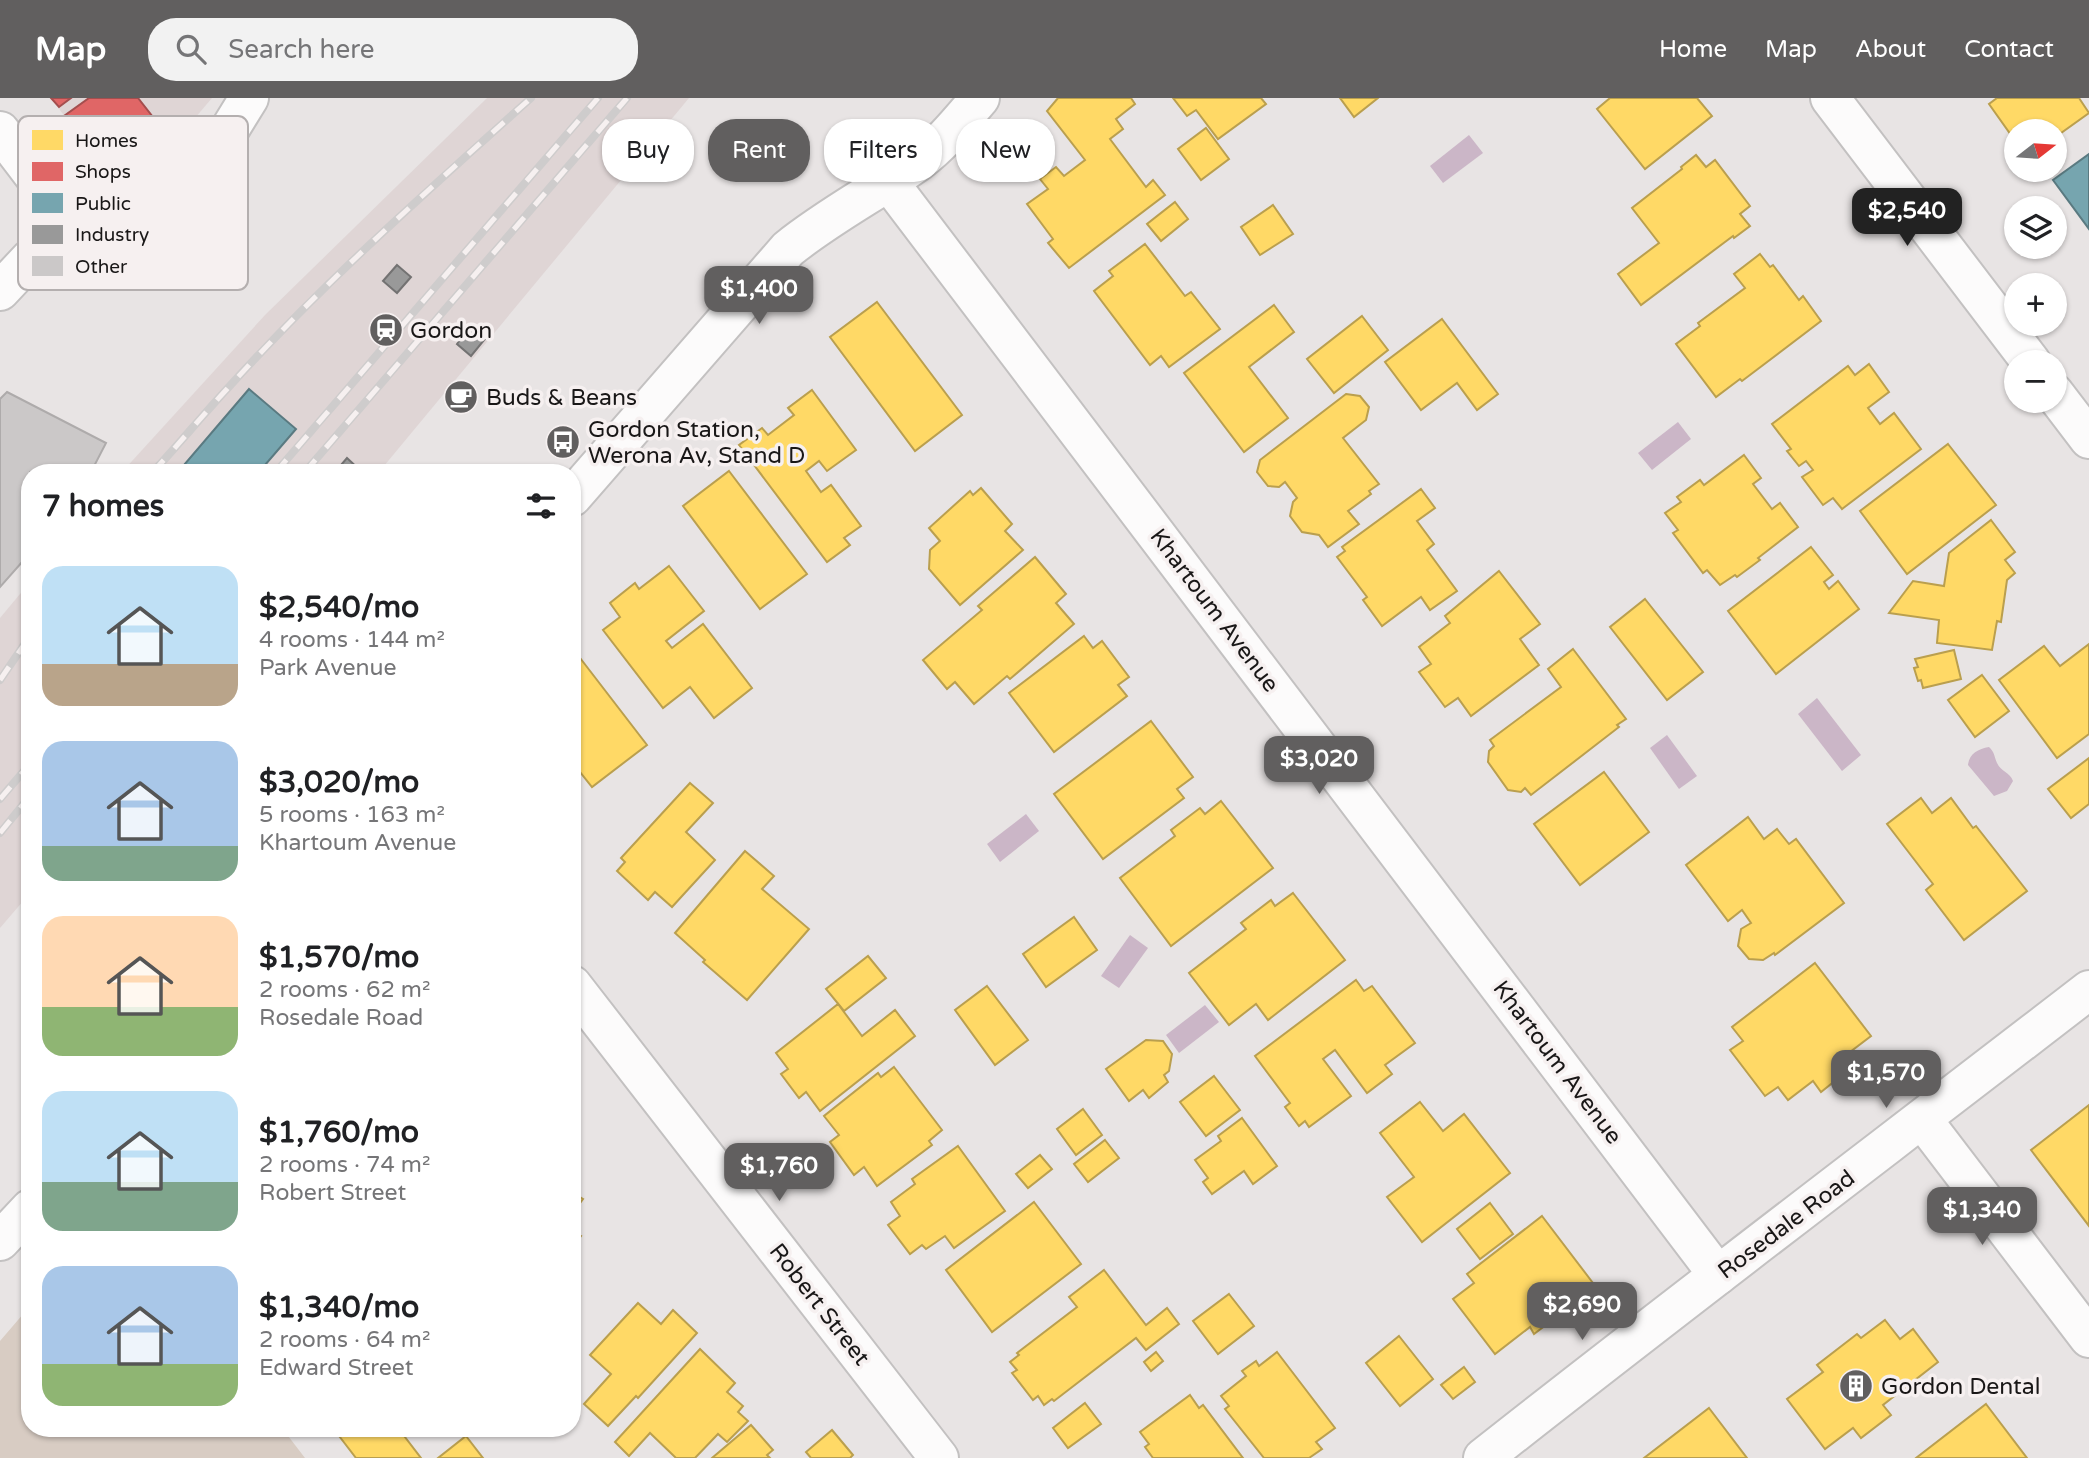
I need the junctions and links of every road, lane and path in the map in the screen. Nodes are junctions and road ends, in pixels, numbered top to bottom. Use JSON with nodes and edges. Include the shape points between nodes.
{"nodes":[{"id":1,"x":250,"y":98,"type":"edge"},
{"id":2,"x":980,"y":98,"type":"edge"},
{"id":3,"x":1830,"y":98,"type":"edge"},
{"id":4,"x":239,"y":116,"type":"edge"},
{"id":5,"x":0,"y":131,"type":"edge"},
{"id":6,"x":942,"y":140,"type":"edge"},
{"id":7,"x":18,"y":155,"type":"edge"},
{"id":8,"x":886,"y":182,"type":"edge"},
{"id":9,"x":889,"y":182,"type":"edge"},
{"id":10,"x":18,"y":271,"type":"edge"},
{"id":11,"x":0,"y":291,"type":"edge"},
{"id":12,"x":2022,"y":350,"type":"edge"},
{"id":13,"x":2067,"y":410,"type":"edge"},
{"id":14,"x":2089,"y":439,"type":"edge"},
{"id":15,"x":581,"y":487,"type":"edge"},
{"id":16,"x":2089,"y":990,"type":"edge"},
{"id":17,"x":581,"y":997,"type":"edge"},
{"id":18,"x":1923,"y":1119,"type":"junction"},
{"id":19,"x":21,"y":1219,"type":"edge"},
{"id":20,"x":0,"y":1241,"type":"edge"},
{"id":21,"x":1718,"y":1275,"type":"junction"},
{"id":22,"x":2089,"y":1338,"type":"edge"},
{"id":23,"x":939,"y":1458,"type":"edge"},
{"id":24,"x":1483,"y":1458,"type":"edge"}],
"edges":[{"from":1,"to":4,"type":"street"},
{"from":2,"to":6,"type":"street"},
{"from":3,"to":12,"type":"street"},
{"from":5,"to":7,"type":"street"},
{"from":8,"to":15,"type":"street","via":[[788,250]]},
{"from":9,"to":21,"type":"street","name":"Khartoum Avenue"},
{"from":10,"to":11,"type":"street"},
{"from":13,"to":14,"type":"street"},
{"from":16,"to":18,"type":"street","name":"Rosedale Road"},
{"from":17,"to":23,"type":"street","name":"Robert Street"},
{"from":18,"to":21,"type":"street","name":"Rosedale Road"},
{"from":18,"to":22,"type":"street"},
{"from":19,"to":20,"type":"street"},
{"from":21,"to":24,"type":"street","name":"Rosedale Road"}]}
